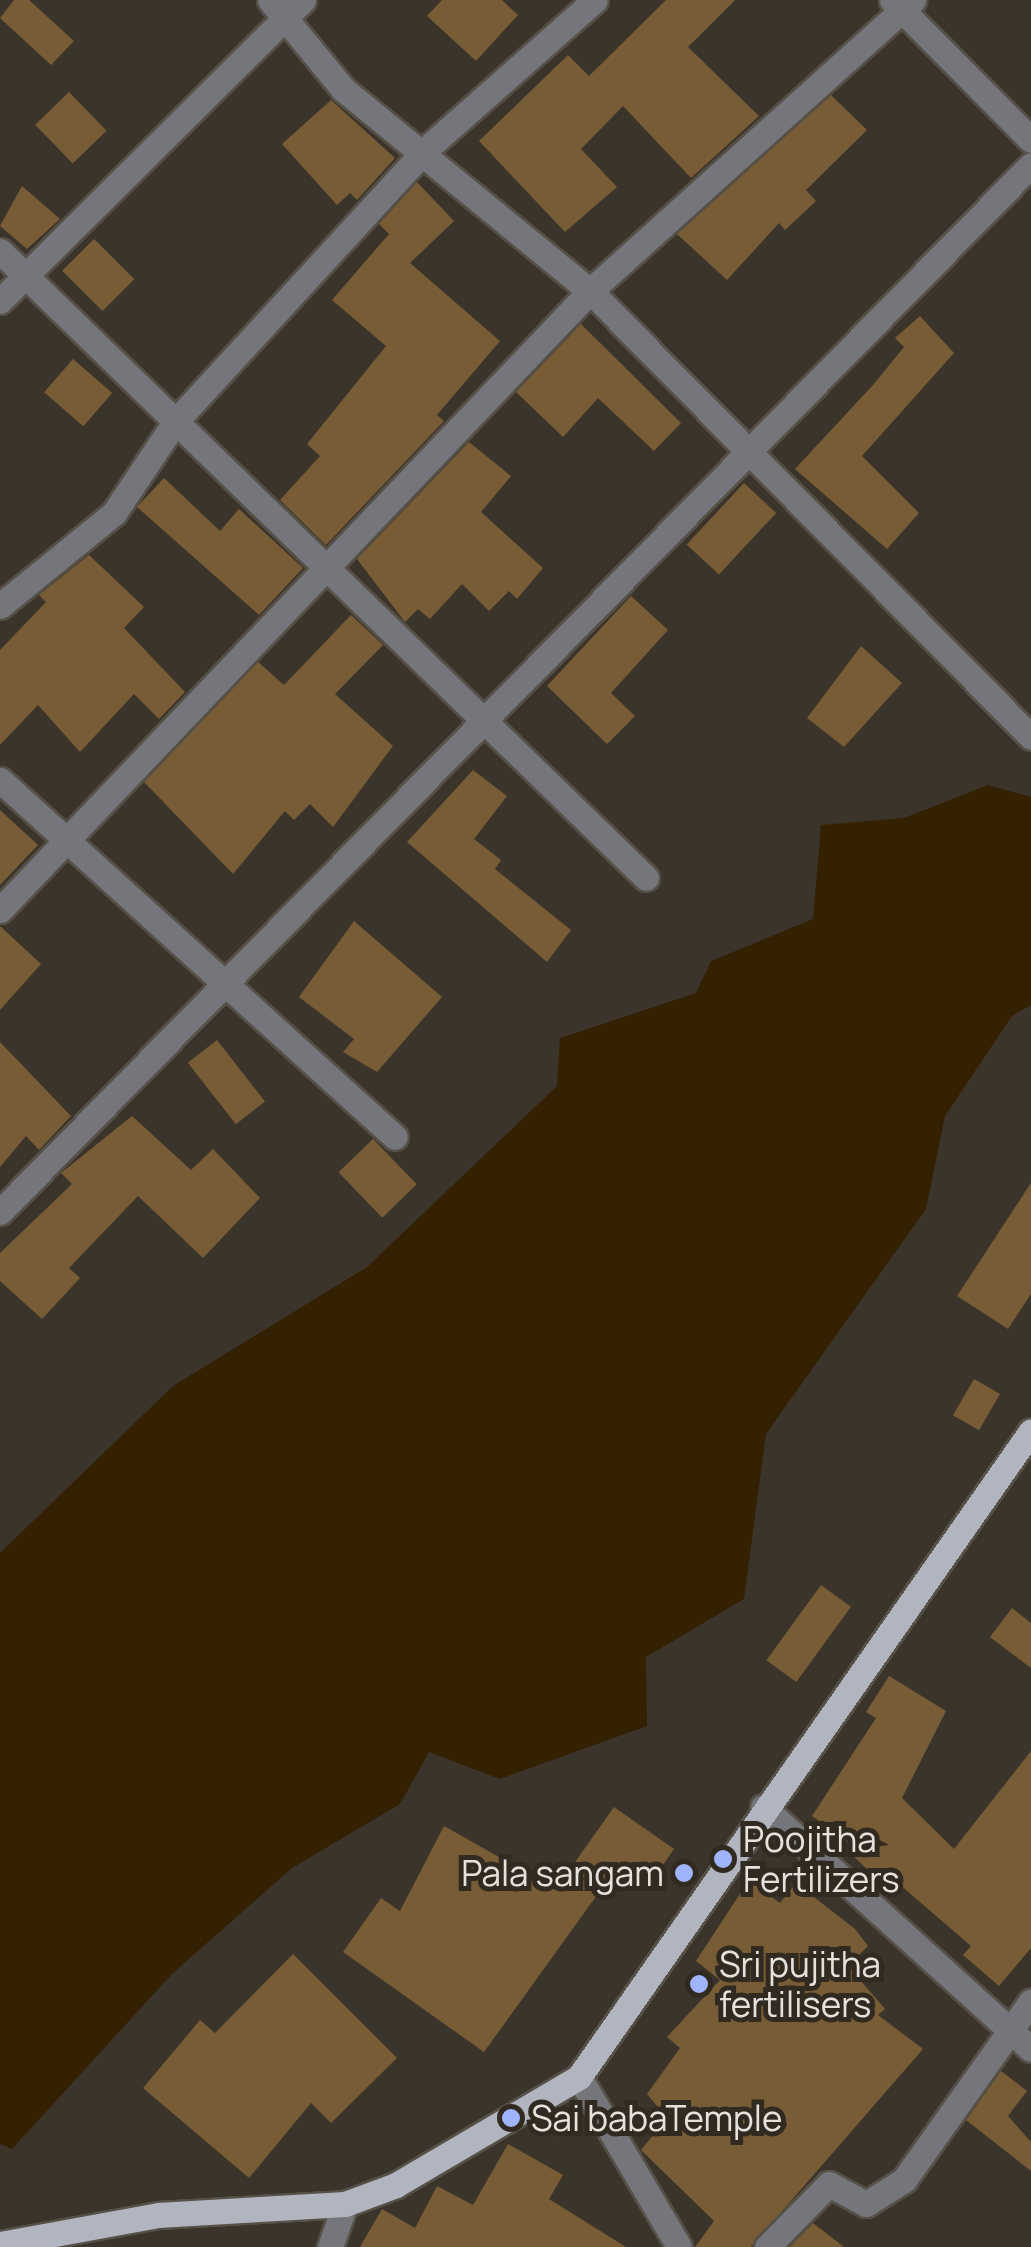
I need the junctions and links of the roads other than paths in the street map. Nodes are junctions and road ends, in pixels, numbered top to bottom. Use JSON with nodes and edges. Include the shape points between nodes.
{"nodes":[{"id":1,"x":595,"y":0,"type":"edge"},
{"id":2,"x":903,"y":3,"type":"edge"},
{"id":3,"x":286,"y":5,"type":"edge"},
{"id":4,"x":1031,"y":140,"type":"edge"},
{"id":5,"x":426,"y":149,"type":"junction"},
{"id":6,"x":1031,"y":165,"type":"edge"},
{"id":7,"x":0,"y":251,"type":"edge"},
{"id":8,"x":24,"y":279,"type":"junction"},
{"id":9,"x":590,"y":291,"type":"junction"},
{"id":10,"x":0,"y":301,"type":"edge"},
{"id":11,"x":174,"y":422,"type":"junction"},
{"id":12,"x":744,"y":454,"type":"junction"},
{"id":13,"x":322,"y":570,"type":"junction"},
{"id":14,"x":0,"y":606,"type":"edge"},
{"id":15,"x":483,"y":724,"type":"junction"},
{"id":16,"x":1031,"y":737,"type":"edge"},
{"id":17,"x":0,"y":780,"type":"edge"},
{"id":18,"x":72,"y":842,"type":"junction"},
{"id":19,"x":646,"y":878,"type":"dead end"},
{"id":20,"x":0,"y":910,"type":"edge"},
{"id":21,"x":230,"y":988,"type":"junction"},
{"id":22,"x":395,"y":1137,"type":"dead end"},
{"id":23,"x":0,"y":1212,"type":"edge"},
{"id":24,"x":1031,"y":1430,"type":"edge"},
{"id":25,"x":764,"y":1807,"type":"junction"},
{"id":26,"x":1031,"y":2001,"type":"edge"},
{"id":27,"x":1022,"y":2040,"type":"edge"},
{"id":28,"x":579,"y":2077,"type":"junction"},
{"id":29,"x":345,"y":2204,"type":"junction"},
{"id":30,"x":0,"y":2244,"type":"edge"},
{"id":31,"x":330,"y":2247,"type":"edge"},
{"id":32,"x":679,"y":2247,"type":"edge"},
{"id":33,"x":768,"y":2247,"type":"edge"}],
"edges":[{"from":1,"to":5,"type":"street"},
{"from":2,"to":4,"type":"street"},
{"from":2,"to":9,"type":"street"},
{"from":3,"to":5,"type":"street","via":[[344,89]]},
{"from":3,"to":8,"type":"street"},
{"from":5,"to":9,"type":"street"},
{"from":5,"to":11,"type":"street"},
{"from":6,"to":12,"type":"street"},
{"from":7,"to":8,"type":"street"},
{"from":8,"to":10,"type":"street"},
{"from":8,"to":11,"type":"street"},
{"from":9,"to":12,"type":"street"},
{"from":9,"to":13,"type":"street"},
{"from":11,"to":13,"type":"street"},
{"from":11,"to":14,"type":"street","via":[[114,513]]},
{"from":12,"to":15,"type":"street"},
{"from":12,"to":16,"type":"street"},
{"from":13,"to":15,"type":"street"},
{"from":13,"to":18,"type":"street"},
{"from":15,"to":19,"type":"street"},
{"from":15,"to":21,"type":"street"},
{"from":17,"to":18,"type":"street"},
{"from":18,"to":20,"type":"street"},
{"from":18,"to":21,"type":"street"},
{"from":21,"to":22,"type":"street"},
{"from":21,"to":23,"type":"street"},
{"from":24,"to":25,"type":"main road"},
{"from":25,"to":27,"type":"street"},
{"from":25,"to":28,"type":"main road"},
{"from":26,"to":27,"type":"street"},
{"from":27,"to":33,"type":"street","via":[[904,2180],[866,2204],[829,2184]]},
{"from":28,"to":29,"type":"main road","via":[[396,2185]]},
{"from":28,"to":32,"type":"street"},
{"from":29,"to":30,"type":"main road","via":[[158,2216]]},
{"from":29,"to":31,"type":"street"}]}
